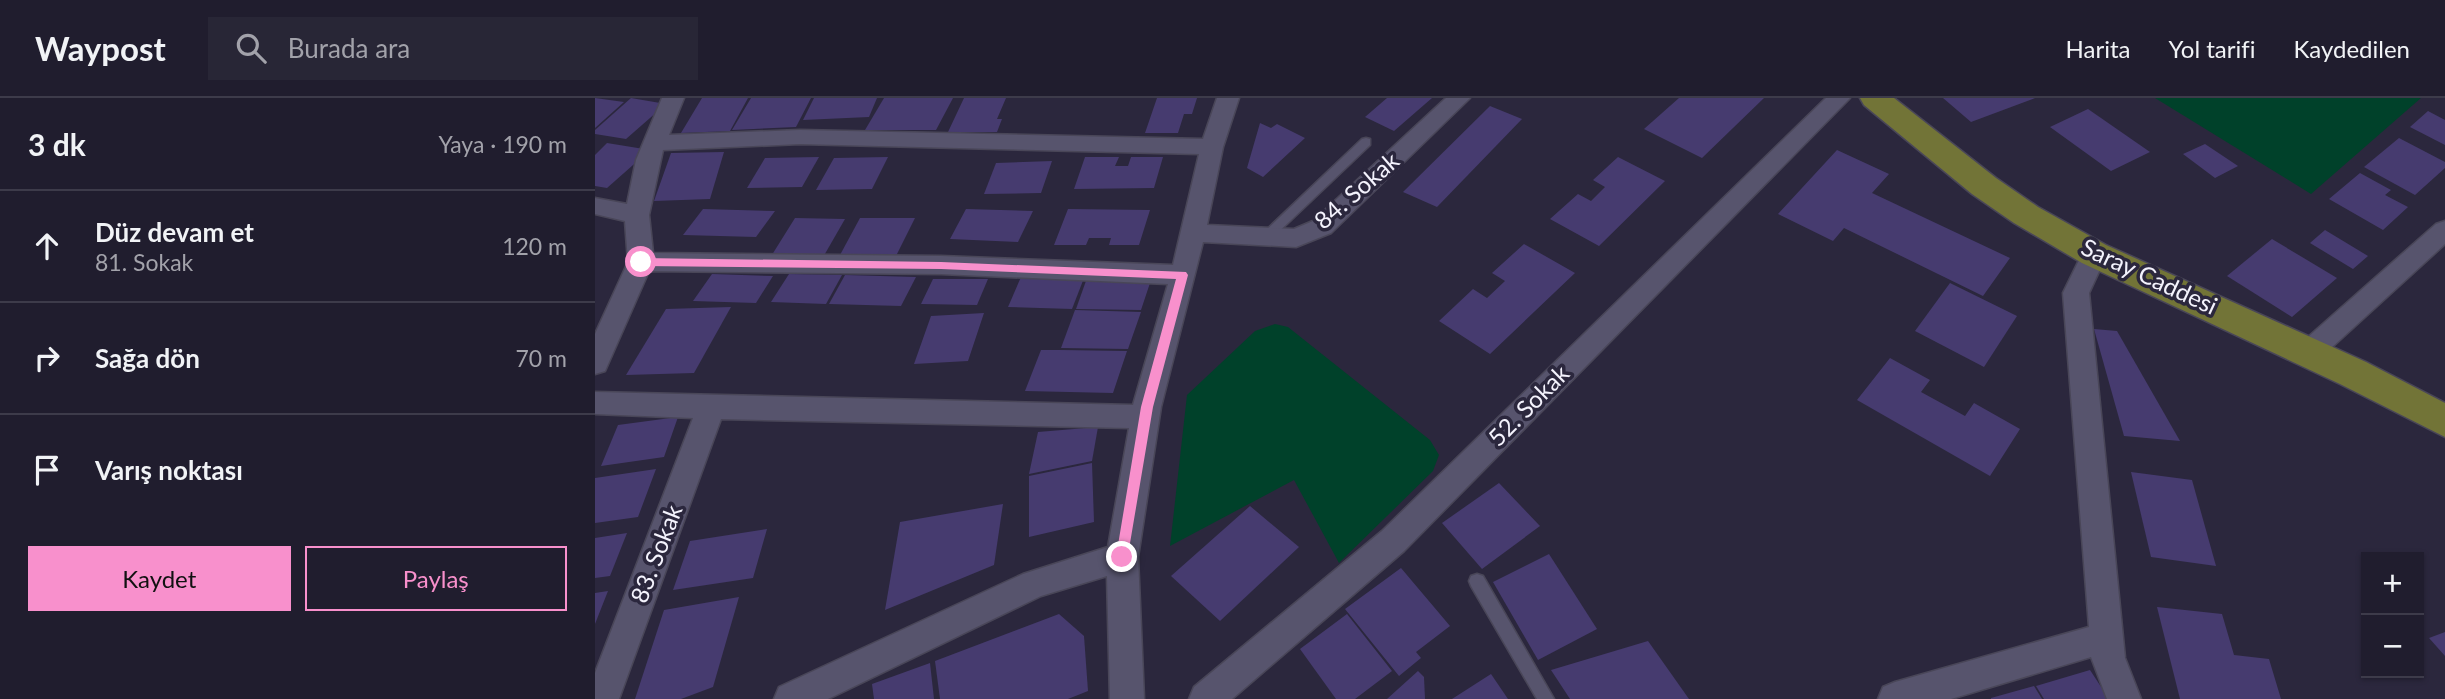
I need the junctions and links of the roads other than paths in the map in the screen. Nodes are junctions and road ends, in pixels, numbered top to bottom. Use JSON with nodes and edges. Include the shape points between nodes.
{"nodes":[{"id":1,"x":673,"y":98,"type":"edge"},
{"id":2,"x":1228,"y":98,"type":"edge"},
{"id":3,"x":1459,"y":98,"type":"edge"},
{"id":4,"x":1839,"y":98,"type":"edge"},
{"id":5,"x":1874,"y":98,"type":"edge"},
{"id":6,"x":1366,"y":142,"type":"dead end"},
{"id":7,"x":657,"y":143,"type":"junction"},
{"id":8,"x":1212,"y":147,"type":"junction"},
{"id":9,"x":595,"y":206,"type":"edge"},
{"id":10,"x":637,"y":215,"type":"junction"},
{"id":11,"x":2445,"y":230,"type":"edge"},
{"id":12,"x":1193,"y":233,"type":"junction"},
{"id":13,"x":1266,"y":237,"type":"junction"},
{"id":14,"x":2094,"y":254,"type":"junction"},
{"id":15,"x":641,"y":262,"type":"junction"},
{"id":16,"x":1183,"y":275,"type":"junction"},
{"id":17,"x":2309,"y":352,"type":"junction"},
{"id":18,"x":595,"y":363,"type":"edge"},
{"id":19,"x":595,"y":403,"type":"edge"},
{"id":20,"x":711,"y":408,"type":"junction"},
{"id":21,"x":1146,"y":417,"type":"junction"},
{"id":22,"x":2445,"y":421,"type":"edge"},
{"id":23,"x":1122,"y":557,"type":"junction"},
{"id":24,"x":1477,"y":581,"type":"dead end"},
{"id":25,"x":2107,"y":637,"type":"junction"},
{"id":26,"x":837,"y":689,"type":"edge"},
{"id":27,"x":603,"y":699,"type":"edge"},
{"id":28,"x":791,"y":699,"type":"edge"},
{"id":29,"x":1127,"y":699,"type":"edge"},
{"id":30,"x":1206,"y":699,"type":"edge"},
{"id":31,"x":1546,"y":699,"type":"edge"},
{"id":32,"x":1895,"y":699,"type":"edge"},
{"id":33,"x":2124,"y":699,"type":"edge"}],
"edges":[{"from":1,"to":7,"type":"street"},
{"from":2,"to":8,"type":"street"},
{"from":3,"to":13,"type":"street","name":"84. Sokak","via":[[1322,227],[1296,238]]},
{"from":4,"to":30,"type":"street","name":"52. Sokak","via":[[1393,541]]},
{"from":5,"to":14,"type":"main road","name":"Saray Caddesi","via":[[1984,186]]},
{"from":6,"to":13,"type":"lane"},
{"from":7,"to":8,"type":"street","via":[[800,137]]},
{"from":7,"to":10,"type":"street"},
{"from":8,"to":12,"type":"street"},
{"from":9,"to":10,"type":"street"},
{"from":10,"to":15,"type":"street"},
{"from":11,"to":17,"type":"street"},
{"from":12,"to":13,"type":"street","name":"84. Sokak"},
{"from":12,"to":16,"type":"street"},
{"from":14,"to":17,"type":"main road","name":"Saray Caddesi"},
{"from":14,"to":25,"type":"street","via":[[2076,293]]},
{"from":15,"to":16,"type":"street","via":[[941,265]]},
{"from":15,"to":18,"type":"street"},
{"from":16,"to":21,"type":"street"},
{"from":17,"to":22,"type":"main road","name":"Saray Caddesi"},
{"from":19,"to":20,"type":"street"},
{"from":20,"to":21,"type":"street"},
{"from":20,"to":27,"type":"street","name":"83. Sokak"},
{"from":21,"to":23,"type":"street"},
{"from":23,"to":26,"type":"street","via":[[1034,584]]},
{"from":23,"to":29,"type":"street"},
{"from":24,"to":31,"type":"lane"},
{"from":25,"to":32,"type":"street"},
{"from":25,"to":33,"type":"street","via":[[2108,658]]},
{"from":26,"to":28,"type":"street"}]}
